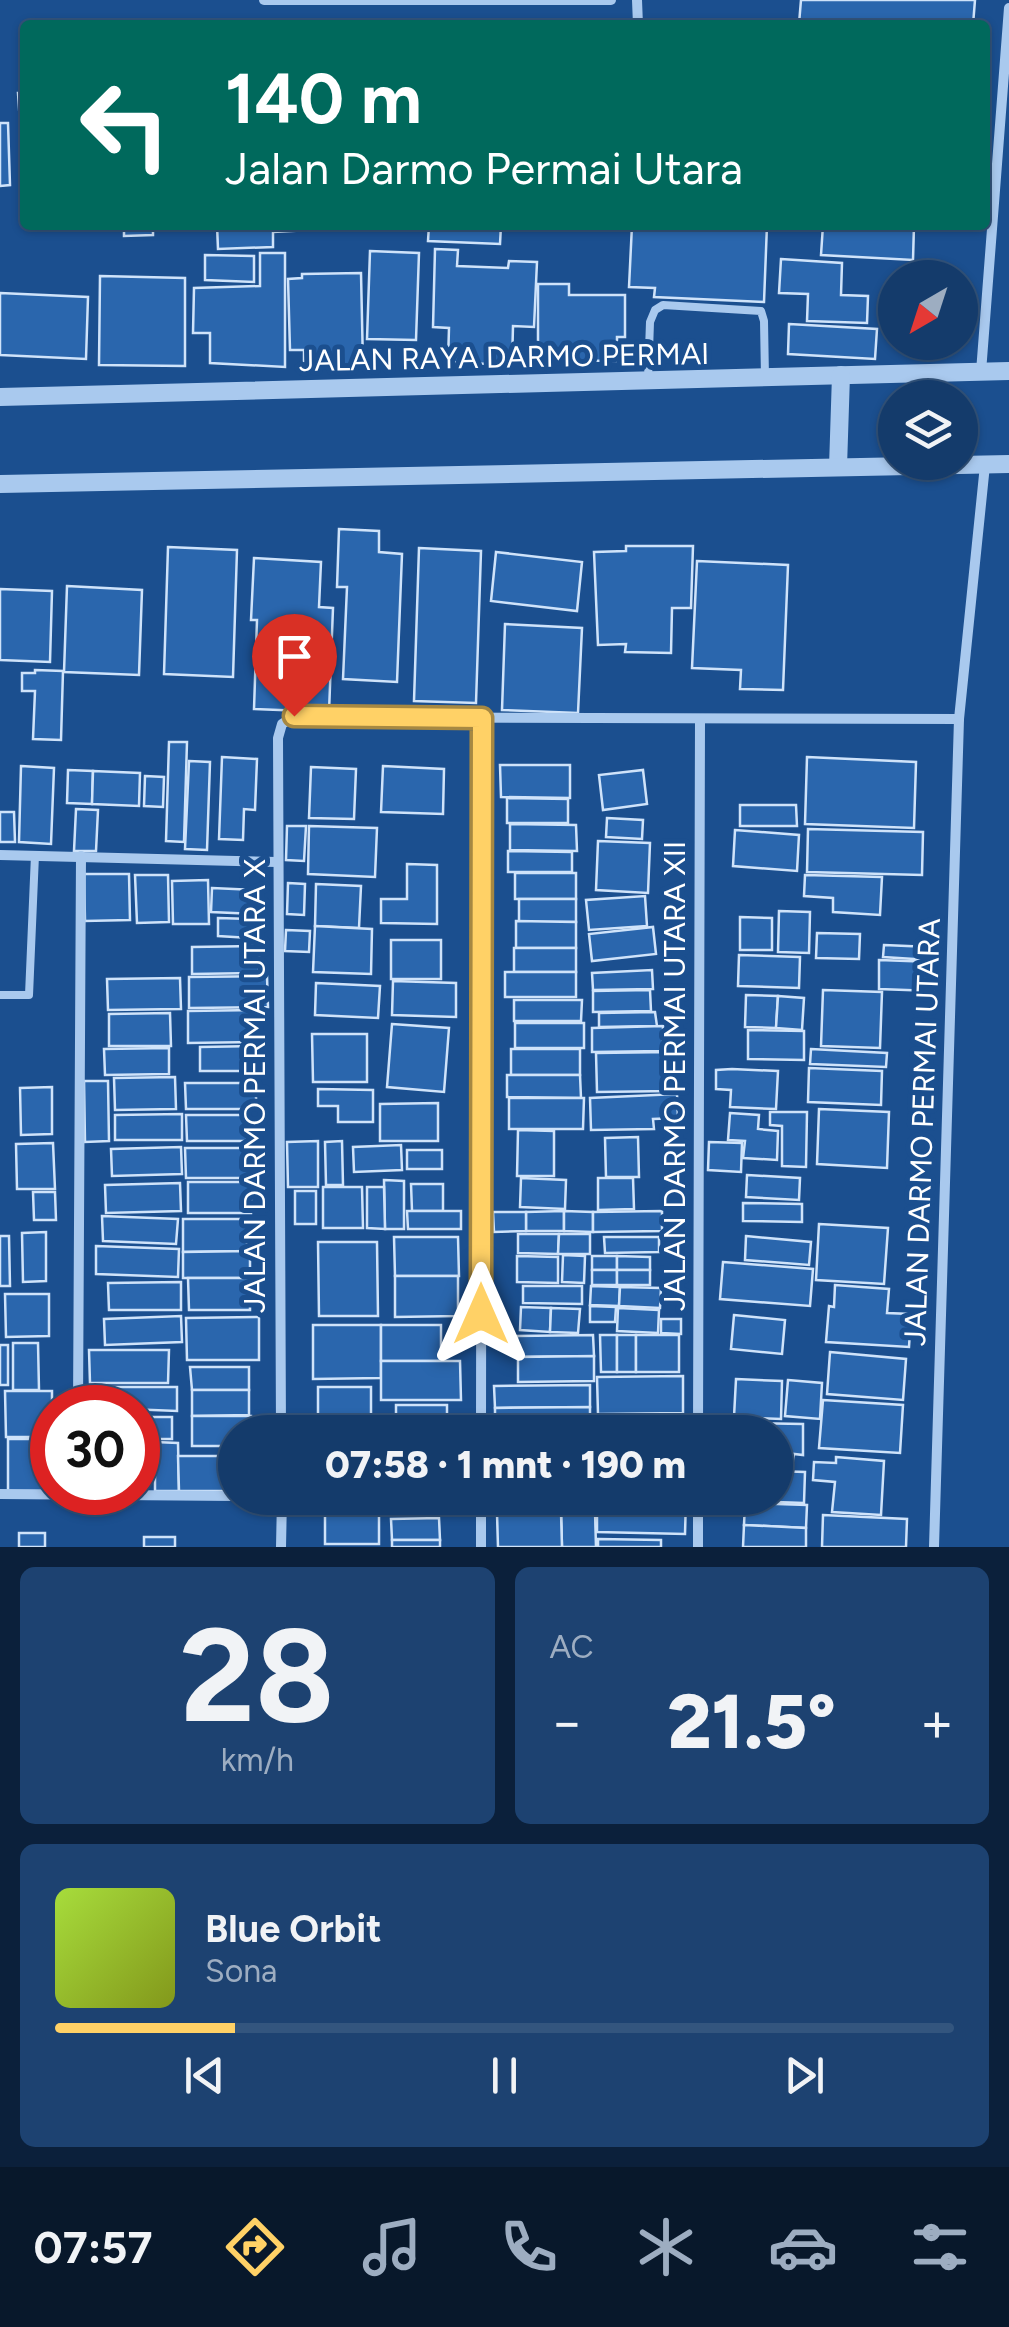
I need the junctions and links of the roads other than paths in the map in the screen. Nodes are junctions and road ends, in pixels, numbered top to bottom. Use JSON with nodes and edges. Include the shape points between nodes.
{"nodes":[{"id":1,"x":264,"y":0,"type":"edge"},
{"id":2,"x":611,"y":0,"type":"edge"},
{"id":3,"x":1009,"y":8,"type":"edge"},
{"id":4,"x":981,"y":372,"type":"junction"},
{"id":5,"x":1009,"y":372,"type":"edge"},
{"id":6,"x":841,"y":376,"type":"junction"},
{"id":7,"x":765,"y":378,"type":"junction"},
{"id":8,"x":648,"y":380,"type":"junction"},
{"id":9,"x":0,"y":397,"type":"edge"},
{"id":10,"x":985,"y":464,"type":"junction"},
{"id":11,"x":1009,"y":464,"type":"edge"},
{"id":12,"x":838,"y":468,"type":"junction"},
{"id":13,"x":0,"y":484,"type":"edge"},
{"id":14,"x":482,"y":718,"type":"junction"},
{"id":15,"x":960,"y":719,"type":"junction"},
{"id":16,"x":700,"y":720,"type":"junction"},
{"id":17,"x":0,"y":855,"type":"edge"},
{"id":18,"x":35,"y":855,"type":"junction"},
{"id":19,"x":81,"y":856,"type":"junction"},
{"id":20,"x":277,"y":862,"type":"junction"},
{"id":21,"x":0,"y":995,"type":"edge"},
{"id":22,"x":78,"y":1385,"type":"edge"},
{"id":23,"x":281,"y":1415,"type":"edge"},
{"id":24,"x":481,"y":1415,"type":"edge"},
{"id":25,"x":698,"y":1415,"type":"edge"},
{"id":26,"x":0,"y":1494,"type":"edge"},
{"id":27,"x":30,"y":1494,"type":"edge"},
{"id":28,"x":160,"y":1495,"type":"edge"},
{"id":29,"x":218,"y":1496,"type":"edge"},
{"id":30,"x":282,"y":1515,"type":"edge"},
{"id":31,"x":481,"y":1515,"type":"edge"},
{"id":32,"x":698,"y":1515,"type":"edge"},
{"id":33,"x":281,"y":1547,"type":"edge"},
{"id":34,"x":481,"y":1547,"type":"edge"},
{"id":35,"x":698,"y":1547,"type":"edge"},
{"id":36,"x":934,"y":1547,"type":"edge"}],
"edges":[{"from":1,"to":2,"type":"street"},
{"from":3,"to":4,"type":"street"},
{"from":4,"to":5,"type":"street","name":"JALAN RAYA DARMO PERMAI"},
{"from":4,"to":6,"type":"street","name":"JALAN RAYA DARMO PERMAI"},
{"from":6,"to":7,"type":"street","name":"JALAN RAYA DARMO PERMAI"},
{"from":6,"to":12,"type":"street"},
{"from":7,"to":8,"type":"street","name":"JALAN RAYA DARMO PERMAI"},
{"from":7,"to":8,"type":"lane","via":[[760,311],[663,305],[650,322]]},
{"from":8,"to":9,"type":"street","name":"JALAN RAYA DARMO PERMAI"},
{"from":10,"to":11,"type":"street"},
{"from":10,"to":12,"type":"street"},
{"from":10,"to":15,"type":"street","name":"JALAN DARMO PERMAI UTARA"},
{"from":12,"to":13,"type":"street"},
{"from":14,"to":16,"type":"street"},
{"from":14,"to":20,"type":"street","name":"JALAN DARMO PERMAI UTARA X","via":[[294,716],[282,724]]},
{"from":14,"to":24,"type":"street"},
{"from":15,"to":16,"type":"street"},
{"from":15,"to":36,"type":"street","name":"JALAN DARMO PERMAI UTARA"},
{"from":16,"to":25,"type":"street","name":"JALAN DARMO PERMAI UTARA XII"},
{"from":17,"to":18,"type":"street"},
{"from":18,"to":19,"type":"street"},
{"from":18,"to":21,"type":"lane","via":[[30,995]]},
{"from":19,"to":20,"type":"street"},
{"from":19,"to":22,"type":"street"},
{"from":20,"to":23,"type":"street","name":"JALAN DARMO PERMAI UTARA X"},
{"from":26,"to":27,"type":"street"},
{"from":28,"to":29,"type":"street"},
{"from":30,"to":33,"type":"street"},
{"from":31,"to":34,"type":"street"},
{"from":32,"to":35,"type":"street"}]}
